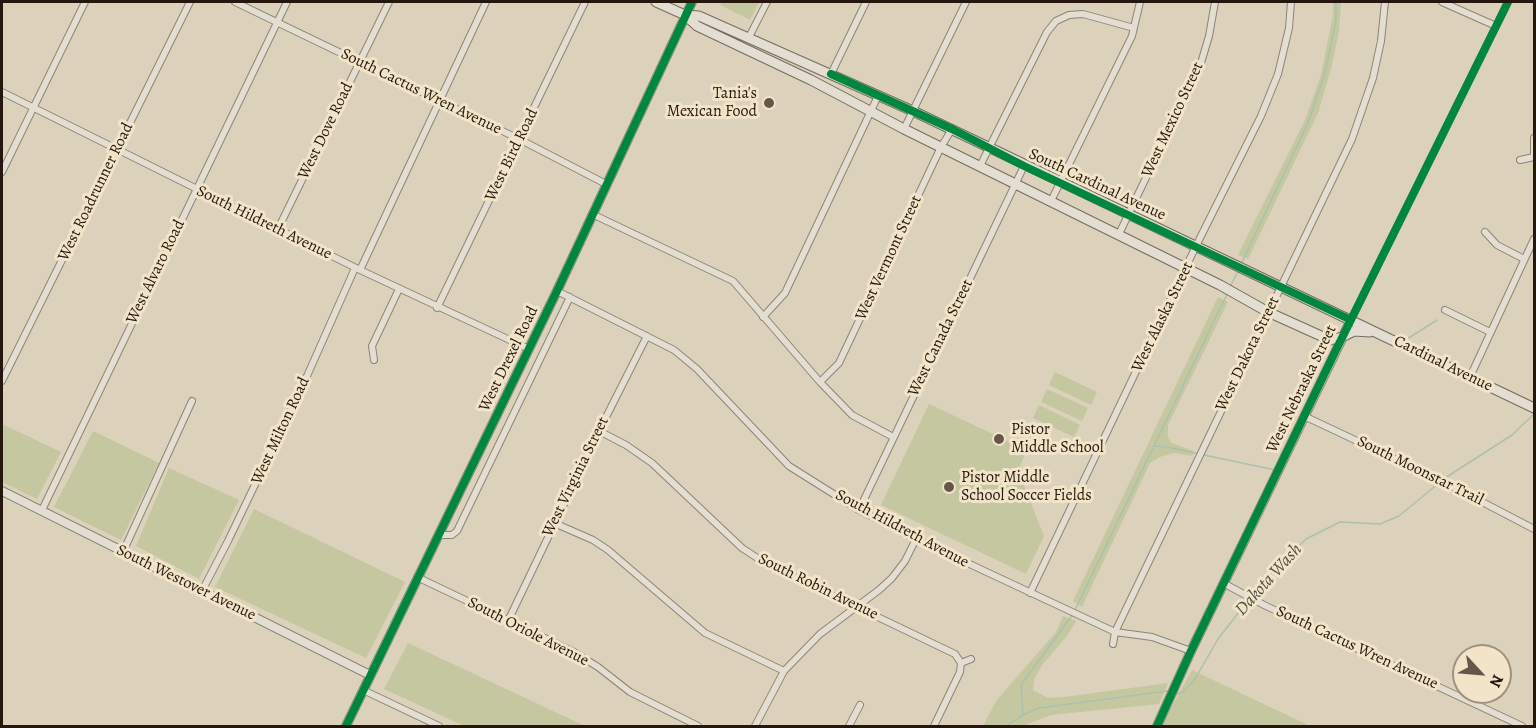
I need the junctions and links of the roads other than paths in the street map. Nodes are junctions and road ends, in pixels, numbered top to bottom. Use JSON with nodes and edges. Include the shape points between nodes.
{"nodes":[{"id":1,"x":85,"y":2,"type":"edge"},
{"id":2,"x":190,"y":2,"type":"edge"},
{"id":3,"x":235,"y":2,"type":"edge"},
{"id":4,"x":287,"y":2,"type":"edge"},
{"id":5,"x":389,"y":2,"type":"edge"},
{"id":6,"x":486,"y":2,"type":"edge"},
{"id":7,"x":585,"y":2,"type":"edge"},
{"id":8,"x":656,"y":2,"type":"edge"},
{"id":9,"x":692,"y":2,"type":"edge"},
{"id":10,"x":766,"y":2,"type":"edge"},
{"id":11,"x":866,"y":2,"type":"edge"},
{"id":12,"x":966,"y":2,"type":"edge"},
{"id":13,"x":1140,"y":2,"type":"edge"},
{"id":14,"x":1215,"y":2,"type":"edge"},
{"id":15,"x":1291,"y":2,"type":"edge"},
{"id":16,"x":1385,"y":2,"type":"edge"},
{"id":17,"x":1442,"y":2,"type":"edge"},
{"id":18,"x":1508,"y":2,"type":"edge"},
{"id":19,"x":685,"y":15,"type":"junction"},
{"id":20,"x":277,"y":22,"type":"junction"},
{"id":21,"x":1496,"y":26,"type":"junction"},
{"id":22,"x":1134,"y":28,"type":"junction"},
{"id":23,"x":748,"y":39,"type":"junction"},
{"id":24,"x":360,"y":62,"type":"junction"},
{"id":25,"x":831,"y":74,"type":"junction"},
{"id":26,"x":2,"y":92,"type":"edge"},
{"id":27,"x":878,"y":96,"type":"junction"},
{"id":28,"x":440,"y":101,"type":"junction"},
{"id":29,"x":33,"y":107,"type":"junction"},
{"id":30,"x":871,"y":111,"type":"junction"},
{"id":31,"x":913,"y":111,"type":"junction"},
{"id":32,"x":904,"y":129,"type":"junction"},
{"id":33,"x":952,"y":129,"type":"junction"},
{"id":34,"x":1534,"y":138,"type":"edge"},
{"id":35,"x":519,"y":139,"type":"junction"},
{"id":36,"x":941,"y":147,"type":"junction"},
{"id":37,"x":989,"y":148,"type":"junction"},
{"id":38,"x":118,"y":149,"type":"junction"},
{"id":39,"x":1534,"y":157,"type":"edge"},
{"id":40,"x":1520,"y":160,"type":"dead end"},
{"id":41,"x":980,"y":166,"type":"junction"},
{"id":42,"x":1024,"y":166,"type":"junction"},
{"id":43,"x":2,"y":172,"type":"edge"},
{"id":44,"x":1060,"y":182,"type":"junction"},
{"id":45,"x":606,"y":184,"type":"junction"},
{"id":46,"x":1015,"y":184,"type":"junction"},
{"id":47,"x":196,"y":189,"type":"junction"},
{"id":48,"x":1051,"y":201,"type":"junction"},
{"id":49,"x":592,"y":214,"type":"junction"},
{"id":50,"x":1128,"y":214,"type":"junction"},
{"id":51,"x":278,"y":229,"type":"junction"},
{"id":52,"x":1485,"y":232,"type":"dead end"},
{"id":53,"x":1119,"y":234,"type":"junction"},
{"id":54,"x":1534,"y":239,"type":"edge"},
{"id":55,"x":1196,"y":246,"type":"junction"},
{"id":56,"x":1524,"y":259,"type":"junction"},
{"id":57,"x":1186,"y":268,"type":"junction"},
{"id":58,"x":357,"y":269,"type":"junction"},
{"id":59,"x":1280,"y":286,"type":"junction"},
{"id":60,"x":399,"y":289,"type":"junction"},
{"id":61,"x":556,"y":291,"type":"junction"},
{"id":62,"x":570,"y":297,"type":"junction"},
{"id":63,"x":437,"y":308,"type":"junction"},
{"id":64,"x":1445,"y":310,"type":"dead end"},
{"id":65,"x":1268,"y":312,"type":"junction"},
{"id":66,"x":763,"y":317,"type":"junction"},
{"id":67,"x":1351,"y":320,"type":"junction"},
{"id":68,"x":1375,"y":332,"type":"junction"},
{"id":69,"x":1490,"y":332,"type":"junction"},
{"id":70,"x":648,"y":336,"type":"junction"},
{"id":71,"x":1342,"y":338,"type":"junction"},
{"id":72,"x":529,"y":350,"type":"junction"},
{"id":73,"x":374,"y":360,"type":"dead end"},
{"id":74,"x":1470,"y":377,"type":"junction"},
{"id":75,"x":2,"y":381,"type":"edge"},
{"id":76,"x":820,"y":382,"type":"junction"},
{"id":77,"x":192,"y":401,"type":"dead end"},
{"id":78,"x":1534,"y":408,"type":"edge"},
{"id":79,"x":1304,"y":416,"type":"junction"},
{"id":80,"x":599,"y":431,"type":"junction"},
{"id":81,"x":893,"y":437,"type":"junction"},
{"id":82,"x":2,"y":491,"type":"edge"},
{"id":83,"x":42,"y":510,"type":"junction"},
{"id":84,"x":859,"y":510,"type":"junction"},
{"id":85,"x":554,"y":523,"type":"junction"},
{"id":86,"x":1534,"y":529,"type":"edge"},
{"id":87,"x":438,"y":535,"type":"junction"},
{"id":88,"x":916,"y":539,"type":"junction"},
{"id":89,"x":123,"y":552,"type":"junction"},
{"id":90,"x":417,"y":577,"type":"junction"},
{"id":91,"x":1225,"y":584,"type":"junction"},
{"id":92,"x":202,"y":591,"type":"junction"},
{"id":93,"x":1030,"y":593,"type":"junction"},
{"id":94,"x":856,"y":607,"type":"junction"},
{"id":95,"x":508,"y":621,"type":"junction"},
{"id":96,"x":1115,"y":632,"type":"junction"},
{"id":97,"x":1113,"y":644,"type":"dead end"},
{"id":98,"x":1191,"y":651,"type":"junction"},
{"id":99,"x":971,"y":659,"type":"dead end"},
{"id":100,"x":962,"y":663,"type":"junction"},
{"id":101,"x":784,"y":671,"type":"junction"},
{"id":102,"x":370,"y":675,"type":"junction"},
{"id":103,"x":363,"y":690,"type":"junction"},
{"id":104,"x":860,"y":705,"type":"dead end"},
{"id":105,"x":346,"y":726,"type":"edge"},
{"id":106,"x":439,"y":726,"type":"edge"},
{"id":107,"x":698,"y":726,"type":"edge"},
{"id":108,"x":755,"y":726,"type":"edge"},
{"id":109,"x":849,"y":726,"type":"edge"},
{"id":110,"x":934,"y":726,"type":"edge"},
{"id":111,"x":1157,"y":726,"type":"edge"},
{"id":112,"x":1522,"y":726,"type":"edge"}],
"edges":[{"from":1,"to":29,"type":"street"},
{"from":2,"to":38,"type":"street","name":"West Roadrunner Road"},
{"from":3,"to":20,"type":"street","name":"South Cactus Wren Avenue"},
{"from":4,"to":20,"type":"street","name":"West Alvaro Road"},
{"from":5,"to":24,"type":"street","name":"West Dove Road"},
{"from":6,"to":28,"type":"street","name":"West Milton Road"},
{"from":7,"to":35,"type":"street","name":"West Bird Road"},
{"from":8,"to":19,"type":"main road","name":"South Cardinal Avenue"},
{"from":9,"to":19,"type":"street","name":"West Drexel Road"},
{"from":10,"to":23,"type":"street"},
{"from":11,"to":25,"type":"street"},
{"from":12,"to":31,"type":"street"},
{"from":13,"to":22,"type":"street"},
{"from":14,"to":50,"type":"street","name":"West Mexico Street","via":[[1201,63]]},
{"from":15,"to":55,"type":"street","name":"West Alaska Street","via":[[1278,74]]},
{"from":16,"to":59,"type":"street","name":"West Dakota Street","via":[[1381,41],[1364,109]]},
{"from":17,"to":21,"type":"street"},
{"from":18,"to":21,"type":"street","name":"West Nebraska Street"},
{"from":19,"to":23,"type":"main road","name":"South Cardinal Avenue","via":[[699,16]]},
{"from":19,"to":30,"type":"main road","name":"South Cardinal Avenue","via":[[697,26]]},
{"from":19,"to":45,"type":"street","name":"West Drexel Road"},
{"from":20,"to":24,"type":"street","name":"South Cactus Wren Avenue"},
{"from":20,"to":47,"type":"street","name":"West Alvaro Road"},
{"from":21,"to":67,"type":"street","name":"West Nebraska Street"},
{"from":22,"to":37,"type":"street","via":[[1083,14],[1056,21]]},
{"from":22,"to":44,"type":"street"},
{"from":23,"to":25,"type":"main road","name":"South Cardinal Avenue"},
{"from":24,"to":28,"type":"street","name":"South Cactus Wren Avenue"},
{"from":24,"to":51,"type":"street","name":"West Dove Road"},
{"from":25,"to":27,"type":"main road","name":"South Cardinal Avenue"},
{"from":26,"to":29,"type":"street","name":"South Hildreth Avenue"},
{"from":27,"to":30,"type":"street"},
{"from":27,"to":31,"type":"main road","name":"South Cardinal Avenue"},
{"from":28,"to":35,"type":"street","name":"South Cactus Wren Avenue"},
{"from":28,"to":58,"type":"street","name":"West Milton Road"},
{"from":29,"to":38,"type":"street","name":"South Hildreth Avenue"},
{"from":29,"to":43,"type":"street"},
{"from":30,"to":32,"type":"main road","name":"South Cardinal Avenue"},
{"from":30,"to":66,"type":"street","via":[[785,293]]},
{"from":31,"to":32,"type":"street"},
{"from":31,"to":33,"type":"main road","name":"South Cardinal Avenue"},
{"from":32,"to":36,"type":"main road","name":"South Cardinal Avenue"},
{"from":33,"to":36,"type":"street","name":"West Vermont Street"},
{"from":33,"to":37,"type":"main road","name":"South Cardinal Avenue"},
{"from":34,"to":39,"type":"street"},
{"from":35,"to":45,"type":"street","name":"South Cactus Wren Avenue"},
{"from":35,"to":63,"type":"street","name":"West Bird Road"},
{"from":36,"to":41,"type":"main road","name":"South Cardinal Avenue"},
{"from":36,"to":76,"type":"street","name":"West Vermont Street","via":[[839,363]]},
{"from":37,"to":41,"type":"street"},
{"from":37,"to":42,"type":"main road","name":"South Cardinal Avenue"},
{"from":38,"to":47,"type":"street","name":"South Hildreth Avenue"},
{"from":38,"to":75,"type":"street","name":"West Roadrunner Road"},
{"from":39,"to":40,"type":"street"},
{"from":41,"to":46,"type":"main road","name":"South Cardinal Avenue"},
{"from":42,"to":44,"type":"main road","name":"South Cardinal Avenue"},
{"from":42,"to":46,"type":"street","name":"West Canada Street"},
{"from":44,"to":48,"type":"street"},
{"from":44,"to":50,"type":"main road","name":"South Cardinal Avenue"},
{"from":45,"to":49,"type":"street","name":"West Drexel Road"},
{"from":46,"to":48,"type":"main road","name":"South Cardinal Avenue"},
{"from":46,"to":81,"type":"street","name":"West Canada Street"},
{"from":47,"to":51,"type":"street","name":"South Hildreth Avenue"},
{"from":47,"to":83,"type":"street","name":"West Alvaro Road"},
{"from":48,"to":53,"type":"main road","name":"South Cardinal Avenue"},
{"from":49,"to":61,"type":"street","name":"West Drexel Road"},
{"from":49,"to":66,"type":"street","via":[[733,281]]},
{"from":50,"to":53,"type":"street","name":"West Mexico Street"},
{"from":50,"to":55,"type":"main road","name":"South Cardinal Avenue"},
{"from":51,"to":58,"type":"street","name":"South Hildreth Avenue"},
{"from":52,"to":56,"type":"street","via":[[1497,245]]},
{"from":53,"to":57,"type":"main road","name":"South Cardinal Avenue"},
{"from":54,"to":56,"type":"street"},
{"from":55,"to":57,"type":"street","name":"West Alaska Street"},
{"from":55,"to":59,"type":"main road","name":"South Cardinal Avenue"},
{"from":56,"to":69,"type":"street"},
{"from":57,"to":65,"type":"main road","name":"South Cardinal Avenue"},
{"from":57,"to":93,"type":"street","name":"West Alaska Street"},
{"from":58,"to":60,"type":"street","name":"South Hildreth Avenue"},
{"from":58,"to":92,"type":"street","name":"West Milton Road"},
{"from":59,"to":65,"type":"street","name":"West Dakota Street"},
{"from":59,"to":67,"type":"main road","name":"South Cardinal Avenue"},
{"from":60,"to":63,"type":"street","name":"South Hildreth Avenue"},
{"from":60,"to":73,"type":"street","via":[[372,346]]},
{"from":61,"to":62,"type":"street","name":"South Hildreth Avenue"},
{"from":61,"to":72,"type":"street","name":"West Drexel Road"},
{"from":62,"to":70,"type":"street","name":"South Hildreth Avenue"},
{"from":62,"to":87,"type":"street","name":"West Drexel Road","via":[[457,531]]},
{"from":63,"to":72,"type":"street","name":"South Hildreth Avenue"},
{"from":64,"to":69,"type":"street"},
{"from":65,"to":71,"type":"main road","name":"South Cardinal Avenue","via":[[1330,340]]},
{"from":65,"to":96,"type":"street","name":"West Dakota Street"},
{"from":66,"to":76,"type":"street"},
{"from":67,"to":68,"type":"main road","name":"Cardinal Avenue"},
{"from":67,"to":71,"type":"street","name":"West Nebraska Street"},
{"from":68,"to":71,"type":"main road","name":"South Cardinal Avenue","via":[[1354,331]]},
{"from":68,"to":74,"type":"main road","name":"Cardinal Avenue"},
{"from":69,"to":74,"type":"street"},
{"from":70,"to":80,"type":"street","name":"West Virginia Street"},
{"from":70,"to":84,"type":"street","name":"South Hildreth Avenue","via":[[697,369],[789,466]]},
{"from":71,"to":79,"type":"street","name":"West Nebraska Street"},
{"from":72,"to":87,"type":"street","name":"West Drexel Road"},
{"from":74,"to":78,"type":"main road","name":"Cardinal Avenue"},
{"from":76,"to":81,"type":"street","via":[[852,415]]},
{"from":77,"to":89,"type":"street"},
{"from":79,"to":86,"type":"street","name":"South Moonstar Trail"},
{"from":79,"to":91,"type":"street","name":"West Nebraska Street"},
{"from":80,"to":85,"type":"street","name":"West Virginia Street"},
{"from":80,"to":94,"type":"street","name":"South Robin Avenue","via":[[652,464],[742,548]]},
{"from":81,"to":84,"type":"street","name":"West Canada Street"},
{"from":82,"to":83,"type":"street","name":"South Westover Avenue"},
{"from":83,"to":89,"type":"street","name":"South Westover Avenue"},
{"from":84,"to":88,"type":"street","name":"South Hildreth Avenue"},
{"from":85,"to":95,"type":"street","name":"West Virginia Street"},
{"from":85,"to":101,"type":"street","via":[[608,550],[705,633]]},
{"from":87,"to":90,"type":"street","name":"West Drexel Road"},
{"from":88,"to":93,"type":"street","name":"South Hildreth Avenue"},
{"from":88,"to":94,"type":"street","via":[[899,570]]},
{"from":89,"to":92,"type":"street","name":"South Westover Avenue"},
{"from":90,"to":95,"type":"street","name":"South Oriole Avenue"},
{"from":90,"to":102,"type":"street","name":"West Drexel Road"},
{"from":91,"to":98,"type":"street","name":"West Nebraska Street"},
{"from":91,"to":112,"type":"street","name":"South Cactus Wren Avenue"},
{"from":92,"to":102,"type":"street","name":"South Westover Avenue"},
{"from":93,"to":96,"type":"street","name":"South Hildreth Avenue"},
{"from":94,"to":100,"type":"street","name":"South Robin Avenue","via":[[955,654]]},
{"from":94,"to":101,"type":"street","via":[[820,634]]},
{"from":95,"to":107,"type":"street","name":"South Oriole Avenue","via":[[572,651],[630,692]]},
{"from":96,"to":97,"type":"street","name":"West Dakota Street"},
{"from":96,"to":98,"type":"street","name":"South Hildreth Avenue","via":[[1152,637]]},
{"from":98,"to":111,"type":"street","name":"West Nebraska Street"},
{"from":99,"to":100,"type":"street"},
{"from":100,"to":110,"type":"street"},
{"from":101,"to":108,"type":"street"},
{"from":102,"to":103,"type":"street","name":"West Drexel Road"},
{"from":103,"to":105,"type":"street","name":"West Drexel Road"},
{"from":103,"to":106,"type":"street"},
{"from":104,"to":109,"type":"street"}]}
